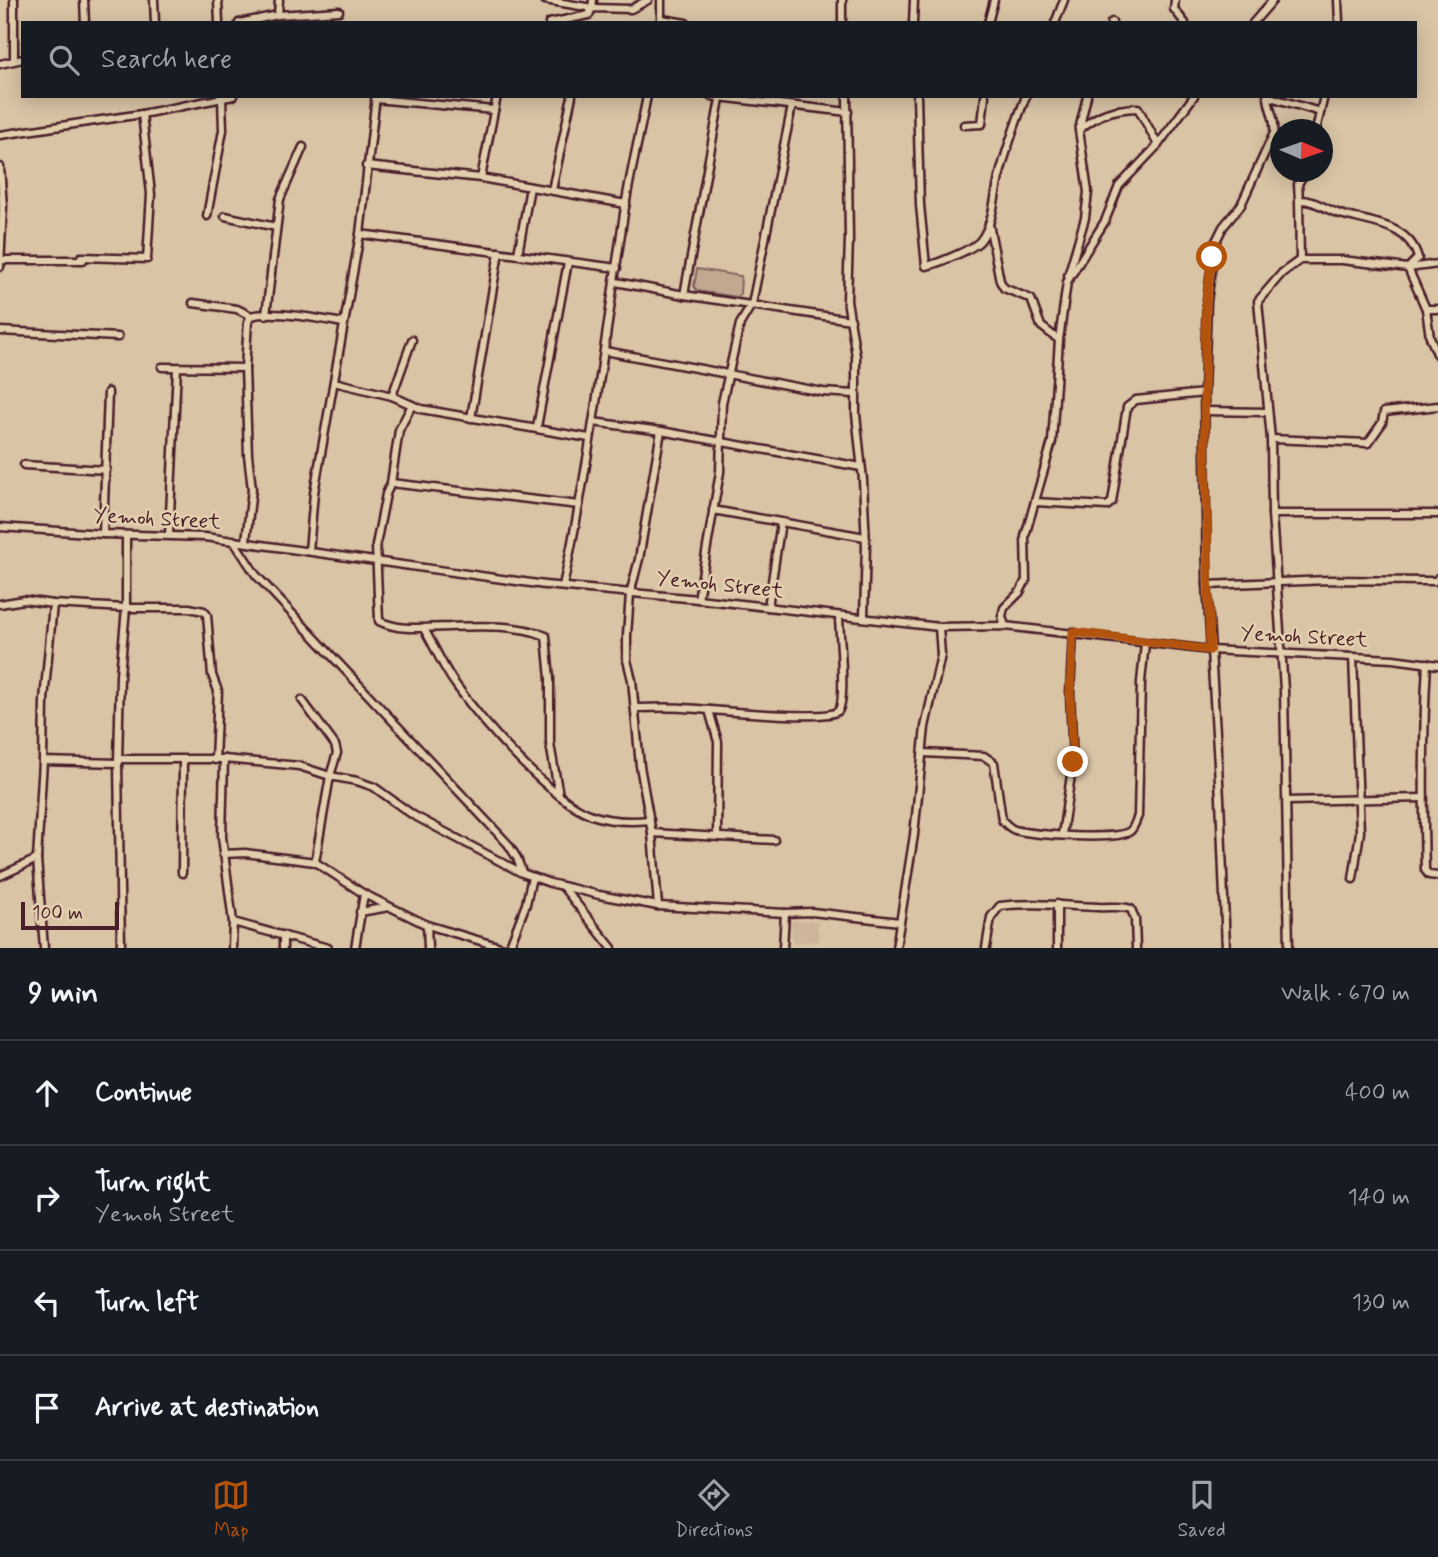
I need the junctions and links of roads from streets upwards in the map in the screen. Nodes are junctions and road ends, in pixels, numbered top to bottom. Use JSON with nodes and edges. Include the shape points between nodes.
{"nodes":[{"id":1,"x":14,"y":0,"type":"edge"},
{"id":2,"x":83,"y":0,"type":"edge"},
{"id":3,"x":153,"y":0,"type":"edge"},
{"id":4,"x":218,"y":0,"type":"edge"},
{"id":5,"x":279,"y":0,"type":"edge"},
{"id":6,"x":545,"y":0,"type":"edge"},
{"id":7,"x":593,"y":0,"type":"edge"},
{"id":8,"x":648,"y":0,"type":"edge"},
{"id":9,"x":661,"y":0,"type":"edge"},
{"id":10,"x":842,"y":0,"type":"edge"},
{"id":11,"x":914,"y":0,"type":"edge"},
{"id":12,"x":994,"y":0,"type":"edge"},
{"id":13,"x":1064,"y":0,"type":"edge"},
{"id":14,"x":1175,"y":0,"type":"edge"},
{"id":15,"x":1273,"y":0,"type":"edge"},
{"id":16,"x":1338,"y":0,"type":"edge"},
{"id":17,"x":339,"y":11,"type":"dead end"},
{"id":18,"x":278,"y":15,"type":"junction"},
{"id":19,"x":589,"y":15,"type":"edge"},
{"id":20,"x":85,"y":21,"type":"edge"},
{"id":21,"x":155,"y":21,"type":"edge"},
{"id":22,"x":219,"y":21,"type":"edge"},
{"id":23,"x":249,"y":21,"type":"edge"},
{"id":24,"x":559,"y":21,"type":"edge"},
{"id":25,"x":661,"y":21,"type":"edge"},
{"id":26,"x":842,"y":21,"type":"edge"},
{"id":27,"x":913,"y":21,"type":"edge"},
{"id":28,"x":989,"y":21,"type":"edge"},
{"id":29,"x":1056,"y":21,"type":"edge"},
{"id":30,"x":1183,"y":21,"type":"edge"},
{"id":31,"x":1255,"y":21,"type":"edge"},
{"id":32,"x":1339,"y":21,"type":"edge"},
{"id":33,"x":21,"y":59,"type":"edge"},
{"id":34,"x":14,"y":60,"type":"junction"},
{"id":35,"x":0,"y":64,"type":"edge"},
{"id":36,"x":222,"y":98,"type":"joint"},
{"id":37,"x":376,"y":98,"type":"edge"},
{"id":38,"x":496,"y":98,"type":"edge"},
{"id":39,"x":572,"y":98,"type":"edge"},
{"id":40,"x":647,"y":98,"type":"edge"},
{"id":41,"x":717,"y":98,"type":"edge"},
{"id":42,"x":847,"y":98,"type":"edge"},
{"id":43,"x":917,"y":98,"type":"edge"},
{"id":44,"x":985,"y":98,"type":"edge"},
{"id":45,"x":1025,"y":98,"type":"edge"},
{"id":46,"x":1087,"y":98,"type":"edge"},
{"id":47,"x":1193,"y":98,"type":"edge"},
{"id":48,"x":1267,"y":98,"type":"edge"},
{"id":49,"x":1274,"y":98,"type":"edge"},
{"id":50,"x":1324,"y":98,"type":"edge"},
{"id":51,"x":720,"y":99,"type":"junction"},
{"id":52,"x":792,"y":106,"type":"junction"},
{"id":53,"x":494,"y":110,"type":"junction"},
{"id":54,"x":848,"y":112,"type":"junction"},
{"id":55,"x":1320,"y":112,"type":"junction"},
{"id":56,"x":142,"y":114,"type":"junction"},
{"id":57,"x":1318,"y":119,"type":"edge"},
{"id":58,"x":964,"y":125,"type":"dead end"},
{"id":59,"x":1079,"y":130,"type":"junction"},
{"id":60,"x":0,"y":135,"type":"edge"},
{"id":61,"x":1158,"y":145,"type":"junction"},
{"id":62,"x":303,"y":147,"type":"dead end"},
{"id":63,"x":366,"y":166,"type":"junction"},
{"id":64,"x":0,"y":167,"type":"edge"},
{"id":65,"x":481,"y":178,"type":"junction"},
{"id":66,"x":1299,"y":182,"type":"edge"},
{"id":67,"x":530,"y":187,"type":"junction"},
{"id":68,"x":552,"y":190,"type":"junction"},
{"id":69,"x":1298,"y":200,"type":"junction"},
{"id":70,"x":626,"y":204,"type":"junction"},
{"id":71,"x":207,"y":216,"type":"dead end"},
{"id":72,"x":225,"y":216,"type":"dead end"},
{"id":73,"x":989,"y":224,"type":"junction"},
{"id":74,"x":276,"y":228,"type":"junction"},
{"id":75,"x":360,"y":234,"type":"junction"},
{"id":76,"x":499,"y":252,"type":"junction"},
{"id":77,"x":518,"y":254,"type":"junction"},
{"id":78,"x":81,"y":257,"type":"dead end"},
{"id":79,"x":92,"y":260,"type":"dead end"},
{"id":80,"x":1300,"y":260,"type":"junction"},
{"id":81,"x":568,"y":262,"type":"junction"},
{"id":82,"x":1,"y":263,"type":"edge"},
{"id":83,"x":1438,"y":264,"type":"edge"},
{"id":84,"x":617,"y":268,"type":"junction"},
{"id":85,"x":1408,"y":268,"type":"junction"},
{"id":86,"x":616,"y":282,"type":"junction"},
{"id":87,"x":1067,"y":282,"type":"junction"},
{"id":88,"x":684,"y":295,"type":"junction"},
{"id":89,"x":192,"y":303,"type":"dead end"},
{"id":90,"x":752,"y":304,"type":"junction"},
{"id":91,"x":1426,"y":309,"type":"junction"},
{"id":92,"x":1438,"y":309,"type":"edge"},
{"id":93,"x":266,"y":315,"type":"junction"},
{"id":94,"x":251,"y":316,"type":"junction"},
{"id":95,"x":851,"y":320,"type":"junction"},
{"id":96,"x":343,"y":323,"type":"junction"},
{"id":97,"x":0,"y":331,"type":"edge"},
{"id":98,"x":118,"y":337,"type":"dead end"},
{"id":99,"x":412,"y":340,"type":"dead end"},
{"id":100,"x":1059,"y":340,"type":"junction"},
{"id":101,"x":605,"y":351,"type":"junction"},
{"id":102,"x":1438,"y":356,"type":"edge"},
{"id":103,"x":162,"y":368,"type":"dead end"},
{"id":104,"x":177,"y":368,"type":"junction"},
{"id":105,"x":245,"y":368,"type":"junction"},
{"id":106,"x":729,"y":374,"type":"junction"},
{"id":107,"x":334,"y":382,"type":"junction"},
{"id":108,"x":108,"y":392,"type":"dead end"},
{"id":109,"x":1204,"y":393,"type":"junction"},
{"id":110,"x":855,"y":394,"type":"junction"},
{"id":111,"x":392,"y":396,"type":"junction"},
{"id":112,"x":412,"y":405,"type":"junction"},
{"id":113,"x":1438,"y":407,"type":"edge"},
{"id":114,"x":1205,"y":411,"type":"junction"},
{"id":115,"x":1268,"y":412,"type":"junction"},
{"id":116,"x":471,"y":418,"type":"junction"},
{"id":117,"x":593,"y":422,"type":"junction"},
{"id":118,"x":537,"y":427,"type":"junction"},
{"id":119,"x":661,"y":431,"type":"junction"},
{"id":120,"x":589,"y":438,"type":"junction"},
{"id":121,"x":1271,"y":439,"type":"junction"},
{"id":122,"x":720,"y":443,"type":"junction"},
{"id":123,"x":24,"y":466,"type":"dead end"},
{"id":124,"x":861,"y":467,"type":"junction"},
{"id":125,"x":106,"y":470,"type":"junction"},
{"id":126,"x":391,"y":483,"type":"junction"},
{"id":127,"x":1035,"y":502,"type":"junction"},
{"id":128,"x":579,"y":505,"type":"junction"},
{"id":129,"x":713,"y":510,"type":"junction"},
{"id":130,"x":1272,"y":514,"type":"junction"},
{"id":131,"x":1438,"y":514,"type":"edge"},
{"id":132,"x":781,"y":522,"type":"junction"},
{"id":133,"x":0,"y":527,"type":"edge"},
{"id":134,"x":103,"y":534,"type":"junction"},
{"id":135,"x":126,"y":535,"type":"junction"},
{"id":136,"x":169,"y":535,"type":"junction"},
{"id":137,"x":865,"y":537,"type":"junction"},
{"id":138,"x":233,"y":540,"type":"junction"},
{"id":139,"x":246,"y":541,"type":"junction"},
{"id":140,"x":309,"y":551,"type":"junction"},
{"id":141,"x":375,"y":562,"type":"junction"},
{"id":142,"x":1438,"y":578,"type":"edge"},
{"id":143,"x":1276,"y":582,"type":"junction"},
{"id":144,"x":1207,"y":585,"type":"junction"},
{"id":145,"x":562,"y":586,"type":"junction"},
{"id":146,"x":630,"y":594,"type":"junction"},
{"id":147,"x":698,"y":599,"type":"junction"},
{"id":148,"x":0,"y":604,"type":"edge"},
{"id":149,"x":53,"y":604,"type":"junction"},
{"id":150,"x":768,"y":607,"type":"junction"},
{"id":151,"x":126,"y":608,"type":"junction"},
{"id":152,"x":839,"y":616,"type":"junction"},
{"id":153,"x":864,"y":617,"type":"junction"},
{"id":154,"x":939,"y":626,"type":"junction"},
{"id":155,"x":1006,"y":626,"type":"junction"},
{"id":156,"x":424,"y":629,"type":"junction"},
{"id":157,"x":1073,"y":632,"type":"junction"},
{"id":158,"x":1145,"y":643,"type":"junction"},
{"id":159,"x":1210,"y":650,"type":"junction"},
{"id":160,"x":1282,"y":654,"type":"junction"},
{"id":161,"x":1353,"y":657,"type":"junction"},
{"id":162,"x":1427,"y":663,"type":"junction"},
{"id":163,"x":1438,"y":665,"type":"edge"},
{"id":164,"x":302,"y":700,"type":"dead end"},
{"id":165,"x":635,"y":708,"type":"junction"},
{"id":166,"x":709,"y":710,"type":"junction"},
{"id":167,"x":924,"y":753,"type":"junction"},
{"id":168,"x":224,"y":759,"type":"junction"},
{"id":169,"x":183,"y":760,"type":"junction"},
{"id":170,"x":215,"y":760,"type":"junction"},
{"id":171,"x":43,"y":761,"type":"junction"},
{"id":172,"x":118,"y":761,"type":"junction"},
{"id":173,"x":330,"y":776,"type":"junction"},
{"id":174,"x":559,"y":795,"type":"junction"},
{"id":175,"x":1357,"y":798,"type":"junction"},
{"id":176,"x":1423,"y":798,"type":"junction"},
{"id":177,"x":1287,"y":801,"type":"junction"},
{"id":178,"x":650,"y":820,"type":"junction"},
{"id":179,"x":652,"y":833,"type":"junction"},
{"id":180,"x":1062,"y":835,"type":"junction"},
{"id":181,"x":717,"y":836,"type":"junction"},
{"id":182,"x":774,"y":839,"type":"dead end"},
{"id":183,"x":223,"y":853,"type":"junction"},
{"id":184,"x":37,"y":859,"type":"junction"},
{"id":185,"x":315,"y":862,"type":"junction"},
{"id":186,"x":182,"y":873,"type":"dead end"},
{"id":187,"x":522,"y":873,"type":"junction"},
{"id":188,"x":0,"y":876,"type":"edge"},
{"id":189,"x":1438,"y":876,"type":"edge"},
{"id":190,"x":532,"y":877,"type":"junction"},
{"id":191,"x":1353,"y":879,"type":"dead end"},
{"id":192,"x":563,"y":887,"type":"junction"},
{"id":193,"x":364,"y":894,"type":"junction"},
{"id":194,"x":1057,"y":904,"type":"junction"},
{"id":195,"x":391,"y":906,"type":"junction"},
{"id":196,"x":658,"y":906,"type":"junction"},
{"id":197,"x":360,"y":912,"type":"junction"},
{"id":198,"x":785,"y":913,"type":"junction"},
{"id":199,"x":233,"y":922,"type":"junction"},
{"id":200,"x":900,"y":922,"type":"junction"},
{"id":201,"x":427,"y":925,"type":"junction"},
{"id":202,"x":283,"y":935,"type":"junction"},
{"id":203,"x":44,"y":948,"type":"edge"},
{"id":204,"x":121,"y":948,"type":"edge"},
{"id":205,"x":232,"y":948,"type":"edge"},
{"id":206,"x":283,"y":948,"type":"edge"},
{"id":207,"x":328,"y":948,"type":"edge"},
{"id":208,"x":355,"y":948,"type":"edge"},
{"id":209,"x":428,"y":948,"type":"edge"},
{"id":210,"x":506,"y":948,"type":"edge"},
{"id":211,"x":612,"y":948,"type":"edge"},
{"id":212,"x":783,"y":948,"type":"edge"},
{"id":213,"x":896,"y":948,"type":"edge"},
{"id":214,"x":986,"y":948,"type":"edge"},
{"id":215,"x":1057,"y":948,"type":"edge"},
{"id":216,"x":1136,"y":948,"type":"edge"},
{"id":217,"x":1226,"y":948,"type":"edge"},
{"id":218,"x":1289,"y":948,"type":"edge"}],
"edges":[{"from":1,"to":34,"type":"street"},
{"from":2,"to":20,"type":"street"},
{"from":3,"to":21,"type":"street"},
{"from":4,"to":22,"type":"street"},
{"from":5,"to":18,"type":"street"},
{"from":6,"to":19,"type":"street"},
{"from":7,"to":19,"type":"street"},
{"from":8,"to":19,"type":"street","via":[[631,9]]},
{"from":9,"to":25,"type":"street"},
{"from":10,"to":26,"type":"street"},
{"from":11,"to":27,"type":"street"},
{"from":12,"to":28,"type":"street"},
{"from":13,"to":29,"type":"street"},
{"from":14,"to":30,"type":"street","via":[[1174,9]]},
{"from":15,"to":31,"type":"street"},
{"from":16,"to":32,"type":"street"},
{"from":17,"to":18,"type":"street"},
{"from":18,"to":23,"type":"street"},
{"from":19,"to":24,"type":"street"},
{"from":33,"to":34,"type":"street"},
{"from":34,"to":35,"type":"street"},
{"from":36,"to":56,"type":"street"},
{"from":36,"to":71,"type":"street","via":[[223,130]]},
{"from":37,"to":53,"type":"street"},
{"from":37,"to":63,"type":"street"},
{"from":38,"to":53,"type":"street"},
{"from":39,"to":68,"type":"street"},
{"from":40,"to":70,"type":"street"},
{"from":41,"to":51,"type":"street"},
{"from":42,"to":54,"type":"street"},
{"from":43,"to":73,"type":"street","via":[[926,266],[976,244]]},
{"from":44,"to":58,"type":"street","via":[[982,124]]},
{"from":45,"to":73,"type":"street"},
{"from":46,"to":59,"type":"street"},
{"from":47,"to":61,"type":"street"},
{"from":48,"to":109,"type":"street","via":[[1276,124],[1274,133],[1241,205],[1215,243],[1206,302]]},
{"from":49,"to":55,"type":"street"},
{"from":50,"to":55,"type":"street"},
{"from":51,"to":52,"type":"street"},
{"from":51,"to":88,"type":"street"},
{"from":52,"to":54,"type":"street"},
{"from":52,"to":90,"type":"street"},
{"from":53,"to":65,"type":"street"},
{"from":54,"to":95,"type":"street","via":[[846,300]]},
{"from":55,"to":57,"type":"street"},
{"from":56,"to":60,"type":"street"},
{"from":56,"to":78,"type":"street","via":[[151,194],[147,259]]},
{"from":59,"to":61,"type":"street","via":[[1096,116],[1138,108]]},
{"from":59,"to":87,"type":"street","via":[[1088,192]]},
{"from":61,"to":87,"type":"street","via":[[1119,186],[1105,221]]},
{"from":62,"to":74,"type":"street","via":[[280,200]]},
{"from":63,"to":65,"type":"street"},
{"from":63,"to":75,"type":"street"},
{"from":64,"to":82,"type":"street"},
{"from":65,"to":67,"type":"street"},
{"from":66,"to":69,"type":"street"},
{"from":67,"to":68,"type":"street"},
{"from":67,"to":77,"type":"street"},
{"from":68,"to":70,"type":"street"},
{"from":69,"to":80,"type":"street"},
{"from":69,"to":85,"type":"street","via":[[1392,228],[1412,242],[1416,251],[1418,258]]},
{"from":70,"to":84,"type":"street"},
{"from":72,"to":74,"type":"street"},
{"from":73,"to":100,"type":"street","via":[[1004,288],[1031,299],[1038,322]]},
{"from":74,"to":93,"type":"street"},
{"from":75,"to":76,"type":"street"},
{"from":75,"to":96,"type":"street"},
{"from":76,"to":77,"type":"street"},
{"from":76,"to":116,"type":"street"},
{"from":77,"to":81,"type":"street"},
{"from":79,"to":82,"type":"street"},
{"from":80,"to":85,"type":"street"},
{"from":80,"to":115,"type":"street","via":[[1258,301]]},
{"from":81,"to":84,"type":"street"},
{"from":81,"to":118,"type":"street"},
{"from":83,"to":85,"type":"street"},
{"from":84,"to":86,"type":"street"},
{"from":85,"to":91,"type":"street"},
{"from":86,"to":88,"type":"street"},
{"from":86,"to":101,"type":"street"},
{"from":87,"to":100,"type":"street"},
{"from":88,"to":90,"type":"street"},
{"from":89,"to":94,"type":"street","via":[[237,309]]},
{"from":90,"to":95,"type":"street"},
{"from":90,"to":106,"type":"street","via":[[740,324]]},
{"from":91,"to":92,"type":"street"},
{"from":91,"to":102,"type":"street"},
{"from":93,"to":94,"type":"street"},
{"from":93,"to":96,"type":"street"},
{"from":94,"to":105,"type":"street"},
{"from":95,"to":110,"type":"street"},
{"from":96,"to":107,"type":"street"},
{"from":97,"to":98,"type":"street"},
{"from":99,"to":111,"type":"street"},
{"from":100,"to":127,"type":"street","via":[[1052,442]]},
{"from":101,"to":106,"type":"street"},
{"from":101,"to":117,"type":"street"},
{"from":103,"to":104,"type":"street"},
{"from":104,"to":105,"type":"street"},
{"from":104,"to":136,"type":"street"},
{"from":105,"to":139,"type":"street","via":[[251,489]]},
{"from":106,"to":110,"type":"street"},
{"from":106,"to":122,"type":"street"},
{"from":107,"to":111,"type":"street"},
{"from":107,"to":140,"type":"street","via":[[314,493]]},
{"from":108,"to":125,"type":"street"},
{"from":109,"to":114,"type":"street"},
{"from":109,"to":127,"type":"street","via":[[1136,400],[1127,407],[1112,502],[1107,506]]},
{"from":110,"to":124,"type":"street"},
{"from":111,"to":112,"type":"street"},
{"from":112,"to":116,"type":"street"},
{"from":112,"to":126,"type":"street","via":[[399,430]]},
{"from":113,"to":121,"type":"street","via":[[1384,412],[1368,443]]},
{"from":114,"to":115,"type":"street"},
{"from":114,"to":144,"type":"street"},
{"from":115,"to":121,"type":"street"},
{"from":116,"to":118,"type":"street"},
{"from":117,"to":119,"type":"street"},
{"from":117,"to":120,"type":"street"},
{"from":118,"to":120,"type":"street"},
{"from":119,"to":122,"type":"street"},
{"from":119,"to":146,"type":"street"},
{"from":120,"to":128,"type":"street"},
{"from":121,"to":130,"type":"street"},
{"from":122,"to":124,"type":"street"},
{"from":122,"to":129,"type":"street"},
{"from":123,"to":125,"type":"street"},
{"from":124,"to":137,"type":"street"},
{"from":125,"to":134,"type":"street"},
{"from":126,"to":128,"type":"street"},
{"from":126,"to":141,"type":"street"},
{"from":127,"to":155,"type":"street","via":[[1025,536],[1026,580],[1004,608]]},
{"from":128,"to":145,"type":"street"},
{"from":129,"to":132,"type":"street"},
{"from":129,"to":147,"type":"street"},
{"from":130,"to":131,"type":"street"},
{"from":130,"to":143,"type":"street"},
{"from":132,"to":137,"type":"street"},
{"from":132,"to":150,"type":"street"},
{"from":133,"to":134,"type":"street","name":"Yemoh Street"},
{"from":134,"to":135,"type":"street","name":"Yemoh Street"},
{"from":135,"to":136,"type":"street","name":"Yemoh Street"},
{"from":135,"to":151,"type":"street"},
{"from":136,"to":138,"type":"street","name":"Yemoh Street"},
{"from":137,"to":153,"type":"street"},
{"from":138,"to":139,"type":"street","name":"Yemoh Street"},
{"from":138,"to":187,"type":"street","via":[[256,575],[508,844]]},
{"from":139,"to":140,"type":"street","name":"Yemoh Street"},
{"from":140,"to":141,"type":"street","name":"Yemoh Street"},
{"from":141,"to":145,"type":"street","name":"Yemoh Street"},
{"from":141,"to":156,"type":"street","via":[[379,621]]},
{"from":142,"to":143,"type":"street"},
{"from":143,"to":144,"type":"street"},
{"from":143,"to":160,"type":"street"},
{"from":144,"to":159,"type":"street"},
{"from":145,"to":146,"type":"street","name":"Yemoh Street"},
{"from":146,"to":147,"type":"street","name":"Yemoh Street"},
{"from":146,"to":165,"type":"street","via":[[627,660]]},
{"from":147,"to":150,"type":"street","name":"Yemoh Street"},
{"from":148,"to":149,"type":"street","via":[[24,600]]},
{"from":149,"to":151,"type":"street"},
{"from":149,"to":171,"type":"street"},
{"from":150,"to":152,"type":"street","name":"Yemoh Street"},
{"from":151,"to":170,"type":"street","via":[[189,608],[207,615],[212,675],[218,691]]},
{"from":151,"to":172,"type":"street"},
{"from":152,"to":153,"type":"street","name":"Yemoh Street"},
{"from":152,"to":166,"type":"street","via":[[842,682],[837,712]]},
{"from":153,"to":154,"type":"street","name":"Yemoh Street"},
{"from":154,"to":155,"type":"street","name":"Yemoh Street"},
{"from":154,"to":167,"type":"street","via":[[941,655]]},
{"from":155,"to":157,"type":"street","name":"Yemoh Street"},
{"from":156,"to":174,"type":"street","via":[[455,685],[498,736]]},
{"from":156,"to":174,"type":"street","via":[[507,628],[546,636],[550,744]]},
{"from":157,"to":158,"type":"street","name":"Yemoh Street"},
{"from":157,"to":180,"type":"street","via":[[1073,762]]},
{"from":158,"to":159,"type":"street","name":"Yemoh Street"},
{"from":158,"to":180,"type":"street","via":[[1138,816],[1130,831],[1120,835]]},
{"from":159,"to":160,"type":"street","name":"Yemoh Street"},
{"from":159,"to":217,"type":"street"},
{"from":160,"to":161,"type":"street","name":"Yemoh Street"},
{"from":160,"to":177,"type":"street"},
{"from":161,"to":162,"type":"street","name":"Yemoh Street"},
{"from":161,"to":175,"type":"street"},
{"from":162,"to":163,"type":"street","name":"Yemoh Street"},
{"from":162,"to":176,"type":"street"},
{"from":164,"to":173,"type":"street","via":[[335,745]]},
{"from":165,"to":166,"type":"street"},
{"from":165,"to":178,"type":"street"},
{"from":166,"to":181,"type":"street","via":[[718,742]]},
{"from":167,"to":180,"type":"street","via":[[991,759],[1002,820],[1017,831]]},
{"from":167,"to":200,"type":"street"},
{"from":168,"to":170,"type":"street"},
{"from":168,"to":173,"type":"street","via":[[299,766]]},
{"from":168,"to":183,"type":"street"},
{"from":169,"to":170,"type":"street"},
{"from":169,"to":172,"type":"street"},
{"from":169,"to":186,"type":"street"},
{"from":171,"to":172,"type":"street"},
{"from":171,"to":184,"type":"street"},
{"from":172,"to":204,"type":"street"},
{"from":173,"to":185,"type":"street"},
{"from":173,"to":187,"type":"street","via":[[374,787],[414,815]]},
{"from":174,"to":178,"type":"street","via":[[593,816],[627,823]]},
{"from":175,"to":176,"type":"street"},
{"from":175,"to":177,"type":"street"},
{"from":175,"to":191,"type":"street","via":[[1360,832]]},
{"from":176,"to":189,"type":"street","via":[[1425,870]]},
{"from":177,"to":218,"type":"street"},
{"from":178,"to":179,"type":"street"},
{"from":179,"to":181,"type":"street"},
{"from":179,"to":196,"type":"street"},
{"from":181,"to":182,"type":"street"},
{"from":183,"to":185,"type":"street"},
{"from":183,"to":199,"type":"street"},
{"from":184,"to":188,"type":"street"},
{"from":184,"to":203,"type":"street"},
{"from":185,"to":193,"type":"street"},
{"from":187,"to":190,"type":"street"},
{"from":190,"to":192,"type":"street"},
{"from":190,"to":210,"type":"street","via":[[526,904]]},
{"from":192,"to":196,"type":"street"},
{"from":192,"to":211,"type":"street"},
{"from":193,"to":195,"type":"street"},
{"from":193,"to":197,"type":"street"},
{"from":194,"to":214,"type":"street","via":[[1000,906],[991,917]]},
{"from":194,"to":215,"type":"street"},
{"from":194,"to":216,"type":"street","via":[[1131,909]]},
{"from":195,"to":197,"type":"street"},
{"from":195,"to":201,"type":"street"},
{"from":196,"to":198,"type":"street"},
{"from":197,"to":208,"type":"street"},
{"from":198,"to":200,"type":"street"},
{"from":198,"to":212,"type":"street"},
{"from":199,"to":202,"type":"street"},
{"from":199,"to":205,"type":"street"},
{"from":200,"to":213,"type":"street"},
{"from":201,"to":209,"type":"street"},
{"from":201,"to":210,"type":"street"},
{"from":202,"to":206,"type":"street"},
{"from":202,"to":207,"type":"street"}]}
